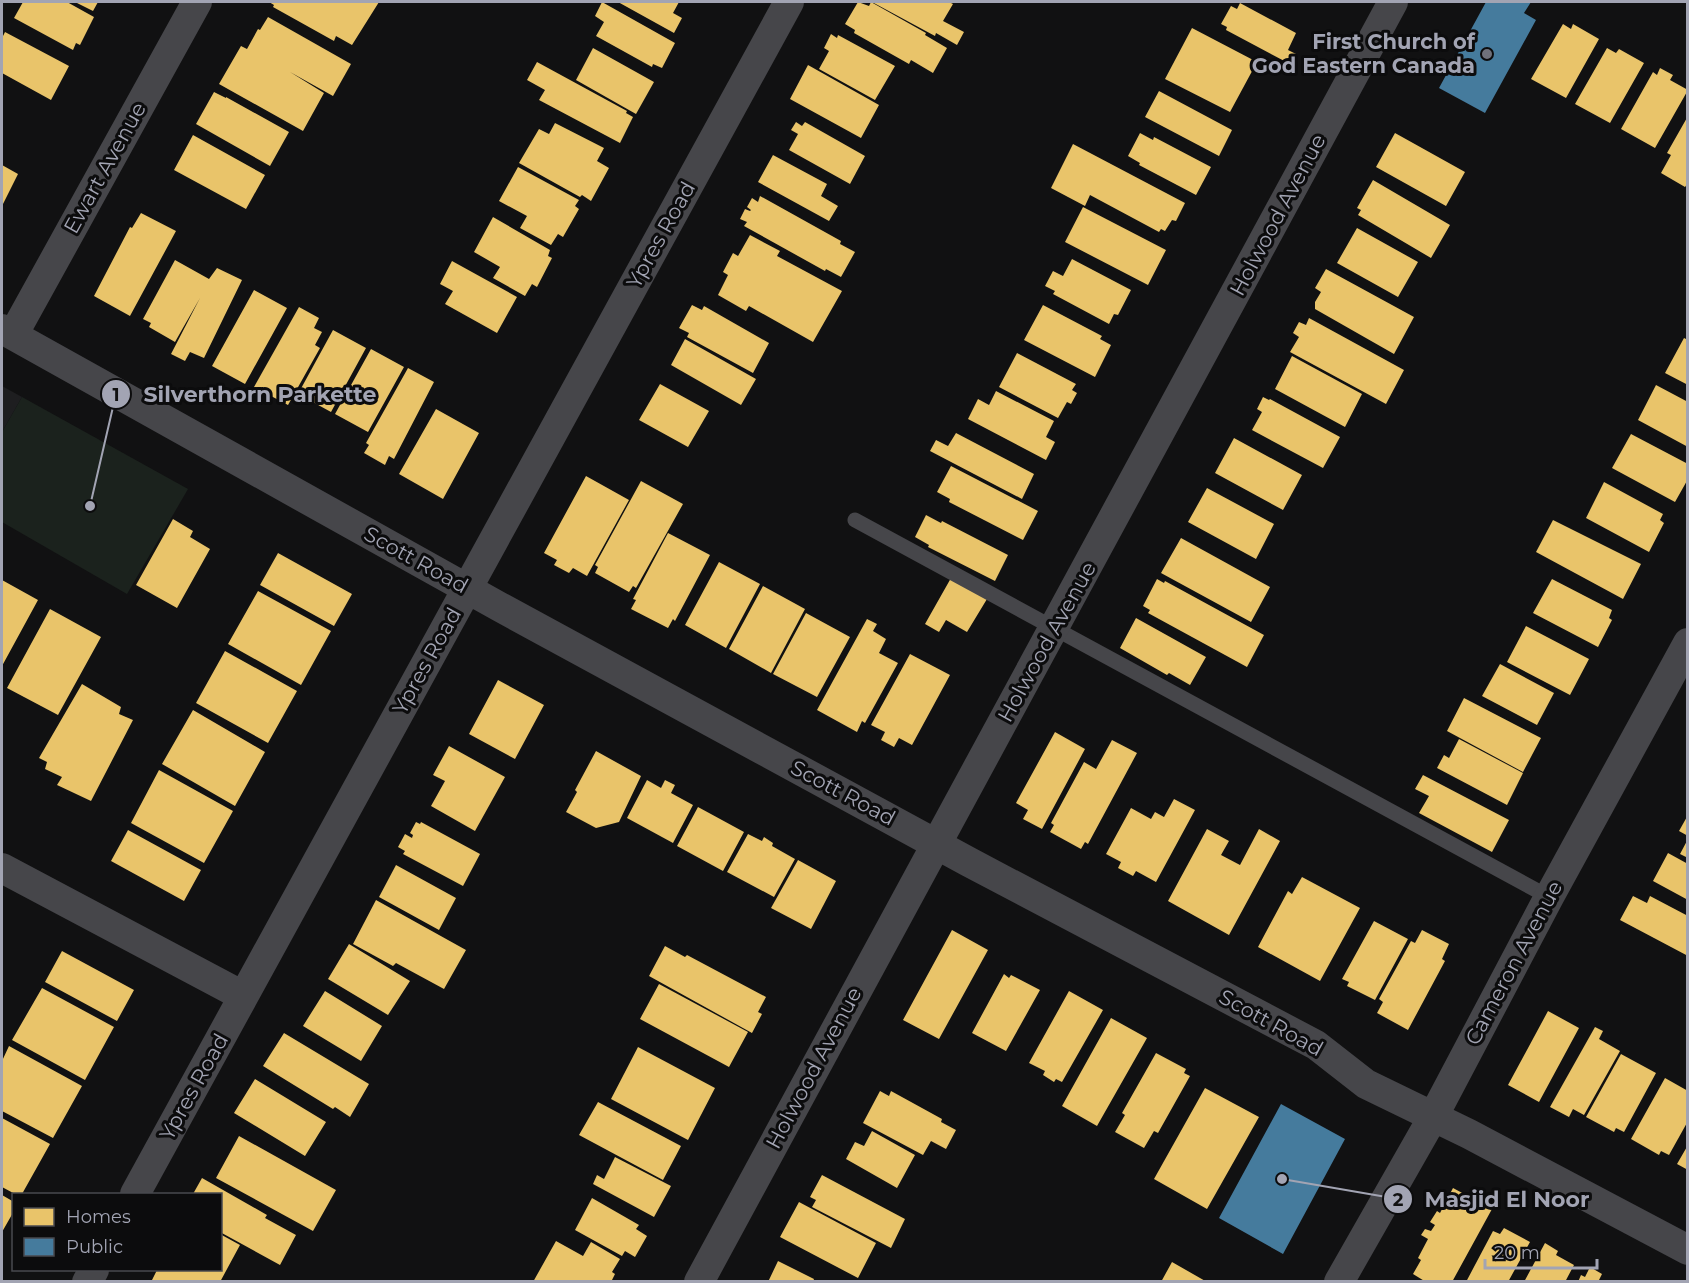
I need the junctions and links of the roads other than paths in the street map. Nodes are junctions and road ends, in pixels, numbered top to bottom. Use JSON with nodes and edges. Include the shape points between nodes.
{"nodes":[{"id":1,"x":197,"y":2,"type":"edge"},
{"id":2,"x":789,"y":2,"type":"edge"},
{"id":3,"x":1393,"y":2,"type":"edge"},
{"id":4,"x":7,"y":332,"type":"edge"},
{"id":5,"x":855,"y":520,"type":"dead end"},
{"id":6,"x":468,"y":589,"type":"junction"},
{"id":7,"x":1055,"y":629,"type":"junction"},
{"id":8,"x":1688,"y":643,"type":"edge"},
{"id":9,"x":936,"y":844,"type":"junction"},
{"id":10,"x":2,"y":868,"type":"edge"},
{"id":11,"x":1549,"y":897,"type":"junction"},
{"id":12,"x":243,"y":996,"type":"junction"},
{"id":13,"x":1433,"y":1117,"type":"junction"},
{"id":14,"x":136,"y":1193,"type":"edge"},
{"id":15,"x":1688,"y":1250,"type":"edge"},
{"id":16,"x":699,"y":1281,"type":"edge"},
{"id":17,"x":1339,"y":1281,"type":"edge"}],
"edges":[{"from":1,"to":4,"type":"street","name":"Ewart Avenue"},
{"from":2,"to":6,"type":"street","name":"Ypres Road"},
{"from":3,"to":7,"type":"street","name":"Holwood Avenue"},
{"from":4,"to":6,"type":"street","name":"Scott Road"},
{"from":5,"to":7,"type":"lane"},
{"from":6,"to":9,"type":"street","name":"Scott Road"},
{"from":6,"to":12,"type":"street","name":"Ypres Road"},
{"from":7,"to":9,"type":"street","name":"Holwood Avenue"},
{"from":7,"to":11,"type":"lane"},
{"from":8,"to":11,"type":"street","name":"Cameron Avenue"},
{"from":9,"to":13,"type":"street","name":"Scott Road","via":[[1316,1045],[1366,1084]]},
{"from":9,"to":16,"type":"street","name":"Holwood Avenue"},
{"from":10,"to":12,"type":"street"},
{"from":11,"to":13,"type":"street","name":"Cameron Avenue"},
{"from":12,"to":14,"type":"street","name":"Ypres Road"},
{"from":13,"to":15,"type":"street","name":"Scott Road"},
{"from":13,"to":17,"type":"street","name":"Cameron Avenue"}]}
